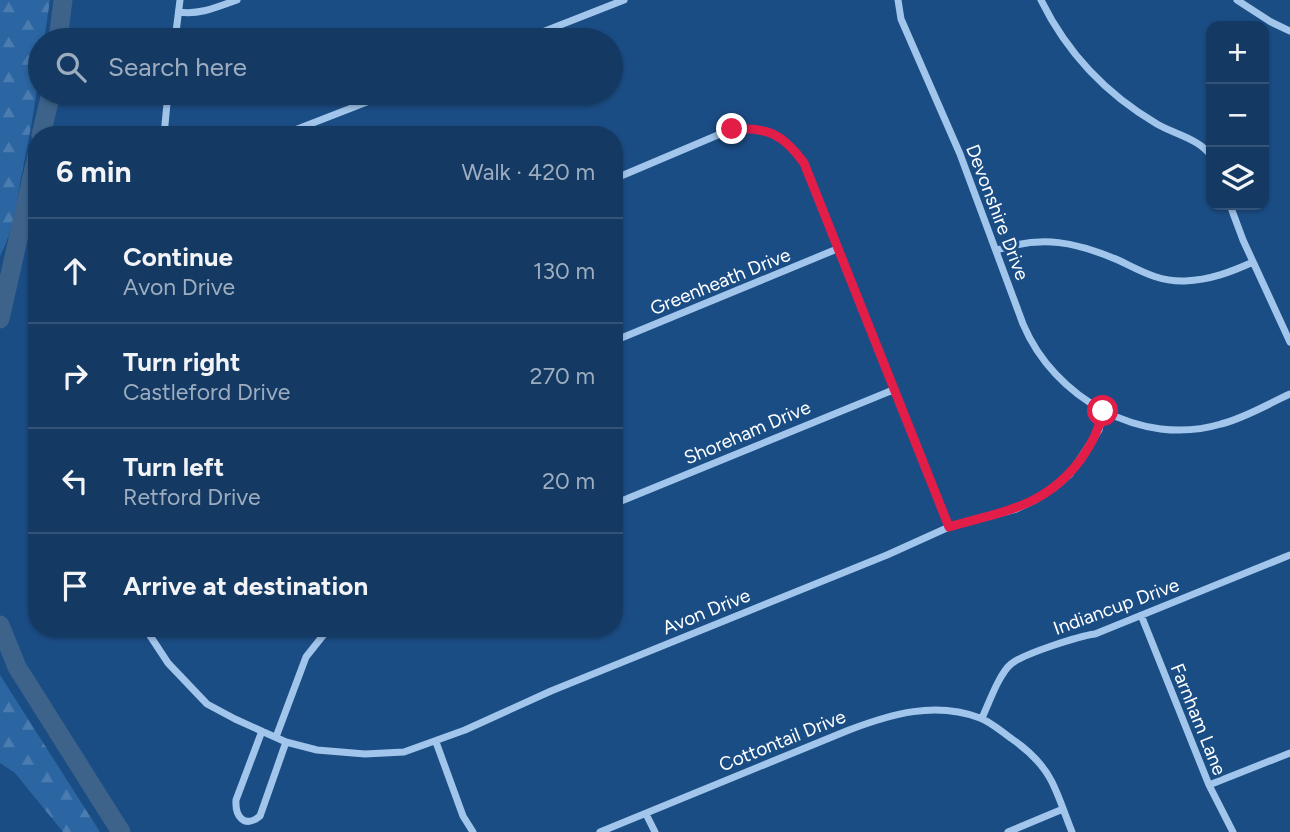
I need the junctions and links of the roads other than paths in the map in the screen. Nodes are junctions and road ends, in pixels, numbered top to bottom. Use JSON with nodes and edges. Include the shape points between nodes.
{"nodes":[{"id":1,"x":180,"y":0,"type":"edge"},
{"id":2,"x":237,"y":0,"type":"edge"},
{"id":3,"x":624,"y":0,"type":"edge"},
{"id":4,"x":898,"y":0,"type":"edge"},
{"id":5,"x":1041,"y":0,"type":"edge"},
{"id":6,"x":1237,"y":0,"type":"edge"},
{"id":7,"x":178,"y":12,"type":"junction"},
{"id":8,"x":176,"y":28,"type":"edge"},
{"id":9,"x":553,"y":28,"type":"edge"},
{"id":10,"x":1290,"y":31,"type":"edge"},
{"id":11,"x":167,"y":105,"type":"edge"},
{"id":12,"x":359,"y":105,"type":"edge"},
{"id":13,"x":164,"y":126,"type":"edge"},
{"id":14,"x":305,"y":126,"type":"edge"},
{"id":15,"x":1206,"y":149,"type":"edge"},
{"id":16,"x":623,"y":175,"type":"edge"},
{"id":17,"x":1232,"y":210,"type":"edge"},
{"id":18,"x":837,"y":249,"type":"junction"},
{"id":19,"x":997,"y":250,"type":"junction"},
{"id":20,"x":1253,"y":262,"type":"junction"},
{"id":21,"x":623,"y":337,"type":"edge"},
{"id":22,"x":1290,"y":342,"type":"edge"},
{"id":23,"x":893,"y":390,"type":"junction"},
{"id":24,"x":1290,"y":394,"type":"edge"},
{"id":25,"x":1103,"y":411,"type":"junction"},
{"id":26,"x":623,"y":501,"type":"edge"},
{"id":27,"x":949,"y":527,"type":"junction"},
{"id":28,"x":1290,"y":555,"type":"edge"},
{"id":29,"x":1141,"y":615,"type":"junction"},
{"id":30,"x":151,"y":637,"type":"edge"},
{"id":31,"x":322,"y":637,"type":"edge"},
{"id":32,"x":982,"y":718,"type":"junction"},
{"id":33,"x":262,"y":731,"type":"junction"},
{"id":34,"x":276,"y":737,"type":"junction"},
{"id":35,"x":286,"y":741,"type":"junction"},
{"id":36,"x":436,"y":742,"type":"junction"},
{"id":37,"x":1290,"y":753,"type":"edge"},
{"id":38,"x":1209,"y":785,"type":"junction"},
{"id":39,"x":1063,"y":809,"type":"junction"},
{"id":40,"x":646,"y":814,"type":"junction"},
{"id":41,"x":473,"y":832,"type":"edge"},
{"id":42,"x":600,"y":832,"type":"edge"},
{"id":43,"x":655,"y":832,"type":"edge"},
{"id":44,"x":1008,"y":832,"type":"edge"},
{"id":45,"x":1072,"y":832,"type":"edge"},
{"id":46,"x":1233,"y":832,"type":"edge"}],
"edges":[{"from":1,"to":7,"type":"street"},
{"from":2,"to":7,"type":"street","via":[[203,12]]},
{"from":3,"to":9,"type":"street"},
{"from":4,"to":19,"type":"street","name":"Devonshire Drive","via":[[901,19]]},
{"from":5,"to":15,"type":"street","via":[[1067,44],[1097,79],[1134,110]]},
{"from":6,"to":10,"type":"street"},
{"from":7,"to":8,"type":"street"},
{"from":11,"to":13,"type":"street"},
{"from":12,"to":14,"type":"street"},
{"from":16,"to":18,"type":"street","via":[[732,129],[768,131],[787,142],[804,163]]},
{"from":17,"to":20,"type":"street"},
{"from":18,"to":21,"type":"street","name":"Greenheath Drive"},
{"from":18,"to":23,"type":"street"},
{"from":19,"to":20,"type":"street","via":[[1022,242],[1066,243],[1089,248],[1143,274],[1183,281],[1219,276]]},
{"from":19,"to":25,"type":"street","name":"Devonshire Drive","via":[[1032,345],[1067,386]]},
{"from":20,"to":22,"type":"street"},
{"from":23,"to":26,"type":"street","name":"Shoreham Drive"},
{"from":23,"to":27,"type":"street"},
{"from":24,"to":25,"type":"street","name":"Devonshire Drive","via":[[1221,424],[1181,431],[1146,426]]},
{"from":25,"to":27,"type":"street","name":"Avon Drive","via":[[1091,445],[1055,488],[1016,509]]},
{"from":27,"to":36,"type":"street","name":"Avon Drive"},
{"from":28,"to":29,"type":"street","name":"Indiancup Drive"},
{"from":29,"to":32,"type":"street","name":"Indiancup Drive","via":[[1017,660],[1006,670]]},
{"from":29,"to":38,"type":"street","name":"Farnham Lane"},
{"from":30,"to":33,"type":"street","name":"Avon Drive","via":[[168,663],[207,704]]},
{"from":31,"to":34,"type":"street","via":[[306,657]]},
{"from":32,"to":39,"type":"street","via":[[1038,760]]},
{"from":32,"to":40,"type":"street","name":"Cottontail Drive","via":[[935,710],[883,717]]},
{"from":33,"to":34,"type":"street","name":"Avon Drive"},
{"from":33,"to":35,"type":"street","via":[[236,800],[235,811],[246,821],[260,816]]},
{"from":34,"to":35,"type":"street","name":"Avon Drive"},
{"from":35,"to":36,"type":"street","name":"Avon Drive","via":[[317,750],[365,754],[404,752]]},
{"from":36,"to":41,"type":"street"},
{"from":37,"to":38,"type":"street"},
{"from":38,"to":46,"type":"street","name":"Farnham Lane"},
{"from":39,"to":44,"type":"street"},
{"from":39,"to":45,"type":"street"},
{"from":40,"to":42,"type":"street","name":"Cottontail Drive"},
{"from":40,"to":43,"type":"street"}]}
